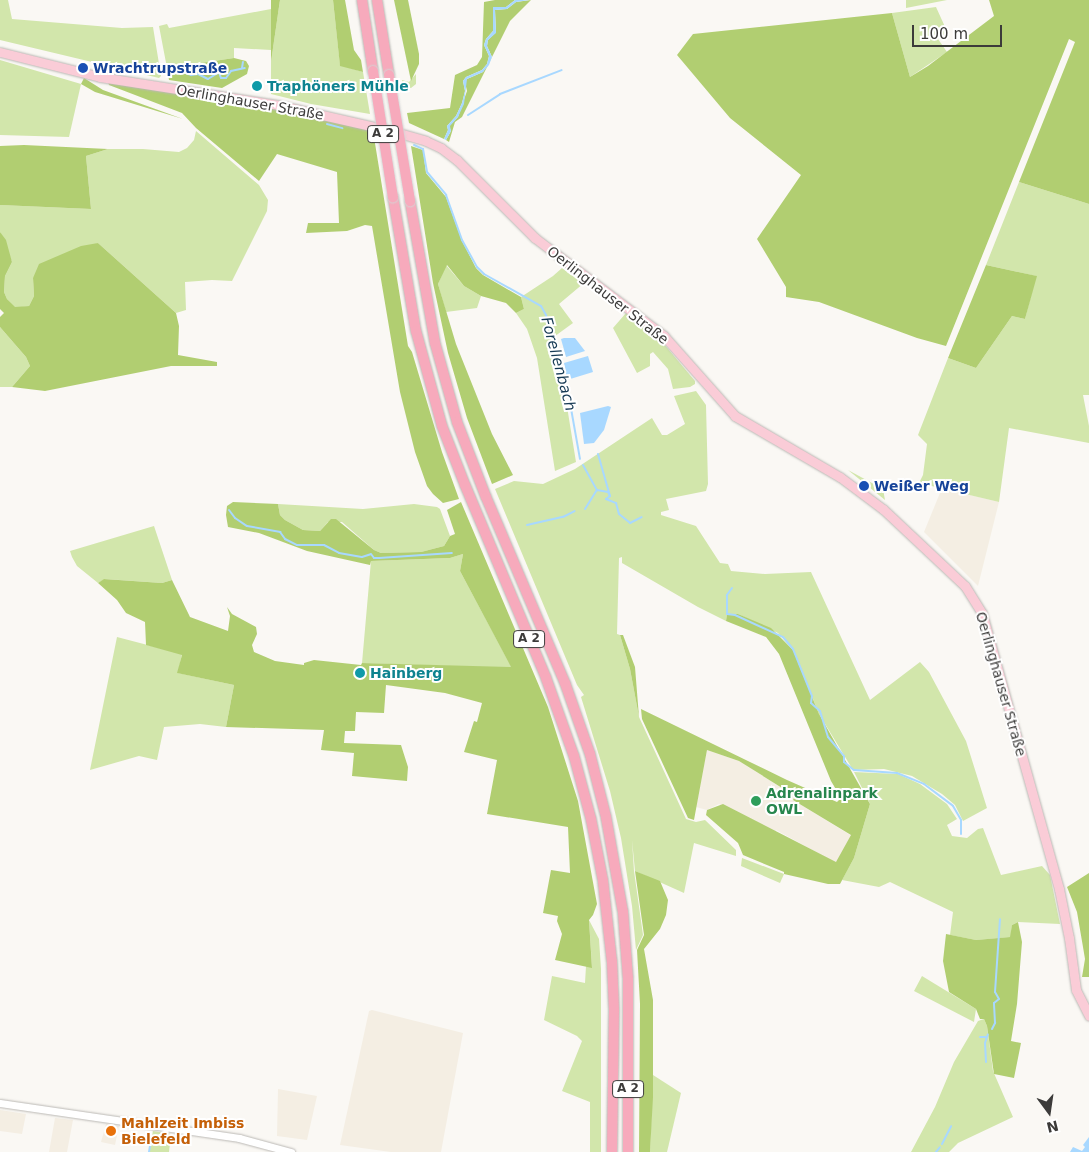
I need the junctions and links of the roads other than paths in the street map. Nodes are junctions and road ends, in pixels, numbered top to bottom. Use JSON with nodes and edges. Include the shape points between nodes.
{"nodes":[{"id":1,"x":362,"y":0,"type":"edge"},
{"id":2,"x":378,"y":0,"type":"edge"},
{"id":3,"x":0,"y":52,"type":"edge"},
{"id":4,"x":1089,"y":1016,"type":"edge"},
{"id":5,"x":0,"y":1103,"type":"edge"},
{"id":6,"x":291,"y":1152,"type":"edge"},
{"id":7,"x":612,"y":1152,"type":"edge"},
{"id":8,"x":628,"y":1152,"type":"edge"}],
"edges":[{"from":1,"to":7,"type":"highway","number":"A 2","bridge":true,"via":[[416,331],[442,426],[559,711],[591,819],[604,890],[612,962]]},
{"from":2,"to":8,"type":"highway","number":"A 2","bridge":true,"via":[[434,338],[457,422],[571,700],[590,754],[608,825],[623,912],[628,978]]},
{"from":3,"to":4,"type":"main road","name":"Oerlinghauser Straße","via":[[100,77],[278,105],[392,131],[441,148],[535,238],[664,336],[735,416],[850,483],[883,509],[965,586],[982,613],[1061,898],[1076,990]]},
{"from":5,"to":6,"type":"street","via":[[247,1139]]}]}
